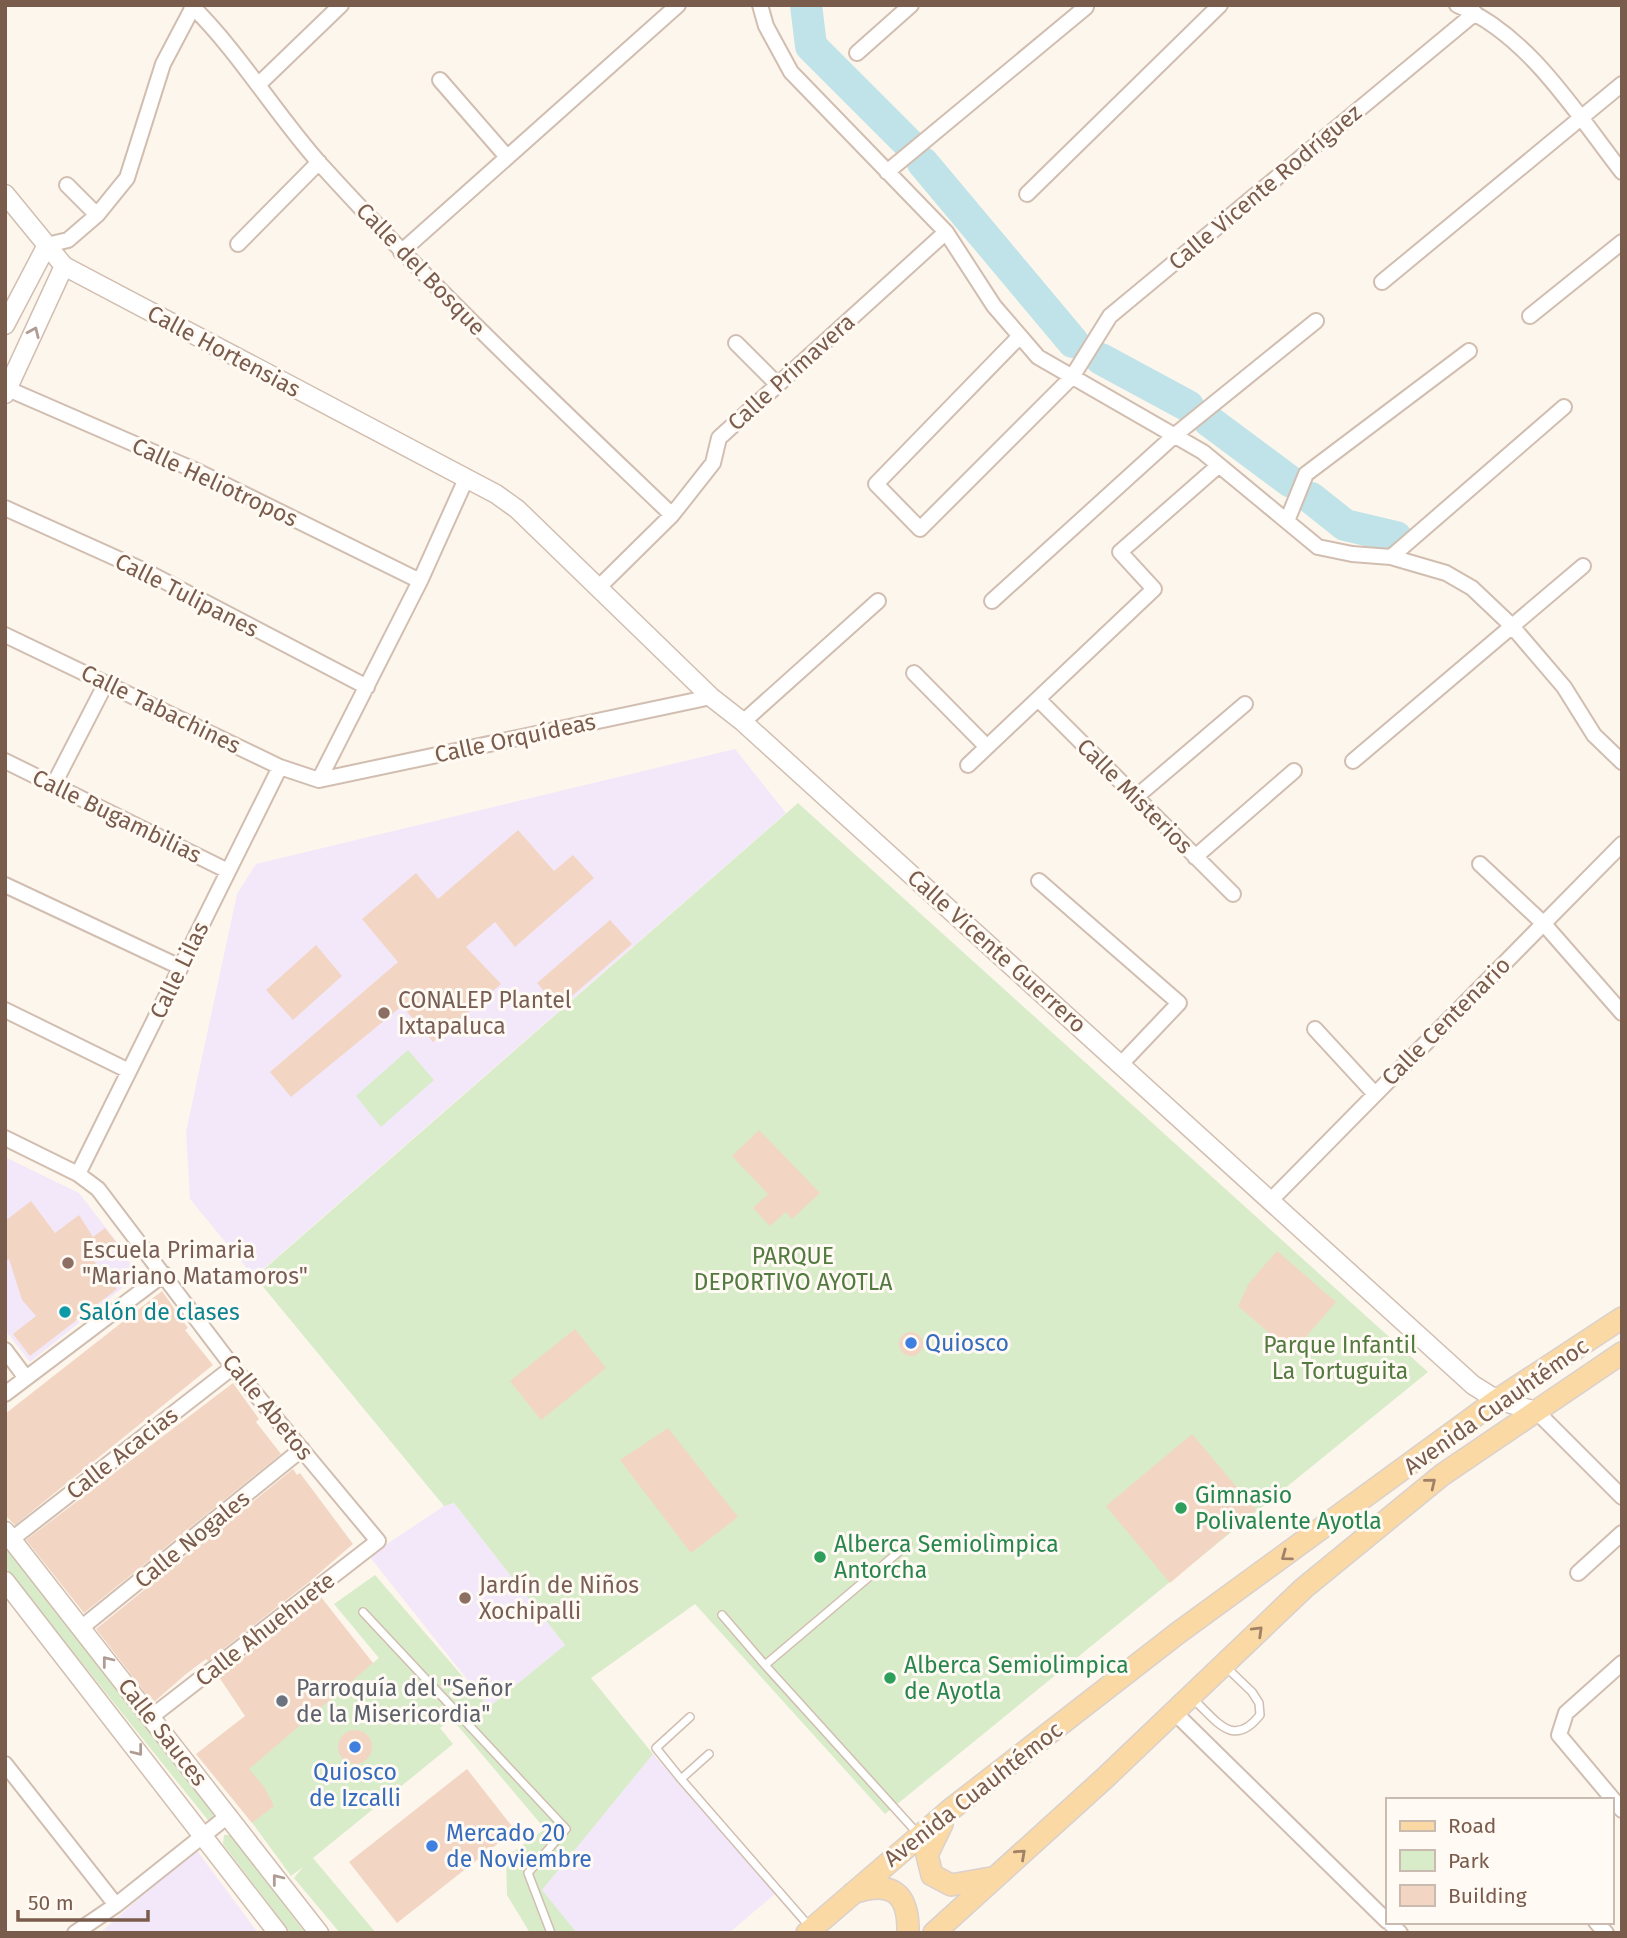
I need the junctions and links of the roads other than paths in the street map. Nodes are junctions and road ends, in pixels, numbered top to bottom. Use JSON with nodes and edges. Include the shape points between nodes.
{"nodes":[{"id":1,"x":341,"y":5,"type":"edge"},
{"id":2,"x":678,"y":5,"type":"edge"},
{"id":3,"x":760,"y":5,"type":"edge"},
{"id":4,"x":911,"y":5,"type":"edge"},
{"id":5,"x":1220,"y":5,"type":"edge"},
{"id":6,"x":1458,"y":5,"type":"edge"},
{"id":7,"x":192,"y":6,"type":"edge"},
{"id":8,"x":1086,"y":7,"type":"edge"},
{"id":9,"x":1476,"y":9,"type":"edge"},
{"id":10,"x":856,"y":52,"type":"dead end"},
{"id":11,"x":440,"y":80,"type":"dead end"},
{"id":12,"x":259,"y":84,"type":"junction"},
{"id":13,"x":1622,"y":84,"type":"edge"},
{"id":14,"x":1580,"y":118,"type":"junction"},
{"id":15,"x":507,"y":157,"type":"junction"},
{"id":16,"x":319,"y":162,"type":"junction"},
{"id":17,"x":887,"y":172,"type":"junction"},
{"id":18,"x":1622,"y":172,"type":"edge"},
{"id":19,"x":67,"y":186,"type":"dead end"},
{"id":20,"x":5,"y":194,"type":"edge"},
{"id":21,"x":1027,"y":194,"type":"dead end"},
{"id":22,"x":97,"y":215,"type":"junction"},
{"id":23,"x":946,"y":232,"type":"junction"},
{"id":24,"x":68,"y":240,"type":"junction"},
{"id":25,"x":1622,"y":242,"type":"edge"},
{"id":26,"x":238,"y":244,"type":"dead end"},
{"id":27,"x":47,"y":245,"type":"junction"},
{"id":28,"x":401,"y":252,"type":"junction"},
{"id":29,"x":64,"y":266,"type":"junction"},
{"id":30,"x":1382,"y":282,"type":"dead end"},
{"id":31,"x":1530,"y":316,"type":"dead end"},
{"id":32,"x":1316,"y":321,"type":"dead end"},
{"id":33,"x":5,"y":326,"type":"edge"},
{"id":34,"x":1020,"y":336,"type":"junction"},
{"id":35,"x":736,"y":343,"type":"dead end"},
{"id":36,"x":1469,"y":351,"type":"dead end"},
{"id":37,"x":1072,"y":377,"type":"junction"},
{"id":38,"x":778,"y":385,"type":"junction"},
{"id":39,"x":7,"y":392,"type":"edge"},
{"id":40,"x":1564,"y":407,"type":"dead end"},
{"id":41,"x":1175,"y":435,"type":"junction"},
{"id":42,"x":1218,"y":466,"type":"junction"},
{"id":43,"x":466,"y":479,"type":"junction"},
{"id":44,"x":5,"y":508,"type":"edge"},
{"id":45,"x":672,"y":515,"type":"junction"},
{"id":46,"x":1287,"y":521,"type":"junction"},
{"id":47,"x":1391,"y":557,"type":"junction"},
{"id":48,"x":1583,"y":566,"type":"dead end"},
{"id":49,"x":420,"y":581,"type":"junction"},
{"id":50,"x":598,"y":588,"type":"junction"},
{"id":51,"x":878,"y":601,"type":"dead end"},
{"id":52,"x":992,"y":601,"type":"dead end"},
{"id":53,"x":1511,"y":625,"type":"junction"},
{"id":54,"x":5,"y":635,"type":"edge"},
{"id":55,"x":914,"y":673,"type":"dead end"},
{"id":56,"x":106,"y":683,"type":"junction"},
{"id":57,"x":367,"y":687,"type":"junction"},
{"id":58,"x":711,"y":697,"type":"junction"},
{"id":59,"x":1038,"y":699,"type":"junction"},
{"id":60,"x":1245,"y":704,"type":"dead end"},
{"id":61,"x":743,"y":722,"type":"junction"},
{"id":62,"x":987,"y":747,"type":"junction"},
{"id":63,"x":5,"y":761,"type":"edge"},
{"id":64,"x":1353,"y":761,"type":"dead end"},
{"id":65,"x":1622,"y":762,"type":"edge"},
{"id":66,"x":968,"y":765,"type":"dead end"},
{"id":67,"x":280,"y":766,"type":"junction"},
{"id":68,"x":1294,"y":771,"type":"dead end"},
{"id":69,"x":320,"y":780,"type":"junction"},
{"id":70,"x":54,"y":784,"type":"junction"},
{"id":71,"x":1136,"y":797,"type":"junction"},
{"id":72,"x":1622,"y":844,"type":"edge"},
{"id":73,"x":1195,"y":857,"type":"junction"},
{"id":74,"x":1480,"y":864,"type":"dead end"},
{"id":75,"x":228,"y":871,"type":"junction"},
{"id":76,"x":1039,"y":881,"type":"dead end"},
{"id":77,"x":5,"y":885,"type":"edge"},
{"id":78,"x":1233,"y":894,"type":"dead end"},
{"id":79,"x":1544,"y":924,"type":"junction"},
{"id":80,"x":180,"y":967,"type":"junction"},
{"id":81,"x":5,"y":1010,"type":"edge"},
{"id":82,"x":1622,"y":1013,"type":"edge"},
{"id":83,"x":1315,"y":1029,"type":"dead end"},
{"id":84,"x":1122,"y":1063,"type":"junction"},
{"id":85,"x":129,"y":1071,"type":"junction"},
{"id":86,"x":1374,"y":1093,"type":"junction"},
{"id":87,"x":5,"y":1138,"type":"edge"},
{"id":88,"x":78,"y":1174,"type":"junction"},
{"id":89,"x":1272,"y":1199,"type":"junction"},
{"id":90,"x":164,"y":1274,"type":"junction"},
{"id":91,"x":1622,"y":1318,"type":"edge"},
{"id":92,"x":5,"y":1350,"type":"edge"},
{"id":93,"x":1622,"y":1353,"type":"edge"},
{"id":94,"x":233,"y":1367,"type":"junction"},
{"id":95,"x":26,"y":1378,"type":"junction"},
{"id":96,"x":5,"y":1394,"type":"edge"},
{"id":97,"x":1497,"y":1399,"type":"junction"},
{"id":98,"x":1536,"y":1411,"type":"junction"},
{"id":99,"x":302,"y":1449,"type":"junction"},
{"id":100,"x":1622,"y":1497,"type":"edge"},
{"id":101,"x":1622,"y":1533,"type":"edge"},
{"id":102,"x":8,"y":1535,"type":"edge"},
{"id":103,"x":378,"y":1541,"type":"joint"},
{"id":104,"x":908,"y":1544,"type":"dead end"},
{"id":105,"x":1578,"y":1573,"type":"dead end"},
{"id":106,"x":5,"y":1581,"type":"edge"},
{"id":107,"x":363,"y":1612,"type":"dead end"},
{"id":108,"x":722,"y":1615,"type":"dead end"},
{"id":109,"x":81,"y":1628,"type":"junction"},
{"id":110,"x":1622,"y":1663,"type":"edge"},
{"id":111,"x":1224,"y":1664,"type":"junction"},
{"id":112,"x":765,"y":1665,"type":"junction"},
{"id":113,"x":1190,"y":1696,"type":"junction"},
{"id":114,"x":1174,"y":1712,"type":"junction"},
{"id":115,"x":151,"y":1717,"type":"junction"},
{"id":116,"x":690,"y":1717,"type":"dead end"},
{"id":117,"x":709,"y":1754,"type":"dead end"},
{"id":118,"x":5,"y":1764,"type":"edge"},
{"id":119,"x":681,"y":1779,"type":"junction"},
{"id":120,"x":1612,"y":1798,"type":"edge"},
{"id":121,"x":950,"y":1810,"type":"junction"},
{"id":122,"x":229,"y":1815,"type":"junction"},
{"id":123,"x":204,"y":1835,"type":"junction"},
{"id":124,"x":919,"y":1836,"type":"junction"},
{"id":125,"x":995,"y":1877,"type":"junction"},
{"id":126,"x":849,"y":1894,"type":"junction"},
{"id":127,"x":116,"y":1905,"type":"junction"},
{"id":128,"x":1386,"y":1918,"type":"edge"},
{"id":129,"x":810,"y":1931,"type":"edge"},
{"id":130,"x":75,"y":1933,"type":"edge"},
{"id":131,"x":278,"y":1933,"type":"edge"},
{"id":132,"x":319,"y":1933,"type":"edge"},
{"id":133,"x":551,"y":1933,"type":"edge"},
{"id":134,"x":908,"y":1933,"type":"edge"},
{"id":135,"x":934,"y":1933,"type":"edge"}],
"edges":[{"from":1,"to":12,"type":"street"},
{"from":2,"to":15,"type":"street"},
{"from":3,"to":17,"type":"street","via":[[791,72]]},
{"from":4,"to":10,"type":"street"},
{"from":5,"to":21,"type":"street"},
{"from":6,"to":9,"type":"street"},
{"from":7,"to":12,"type":"street","name":"Calle del Bosque"},
{"from":7,"to":22,"type":"street","via":[[163,64],[127,178]]},
{"from":8,"to":17,"type":"street"},
{"from":9,"to":14,"type":"street","via":[[1511,40]]},
{"from":9,"to":37,"type":"street","name":"Calle Vicente Rodríguez","via":[[1110,316]]},
{"from":11,"to":15,"type":"street"},
{"from":12,"to":16,"type":"street","name":"Calle del Bosque"},
{"from":13,"to":14,"type":"street"},
{"from":14,"to":18,"type":"street"},
{"from":14,"to":30,"type":"street"},
{"from":15,"to":28,"type":"street"},
{"from":16,"to":26,"type":"street"},
{"from":16,"to":28,"type":"street","name":"Calle del Bosque"},
{"from":17,"to":23,"type":"street"},
{"from":19,"to":22,"type":"street"},
{"from":20,"to":27,"type":"street","name":"Calle Hortensias"},
{"from":22,"to":24,"type":"street"},
{"from":23,"to":34,"type":"street","via":[[994,306]]},
{"from":23,"to":38,"type":"street","name":"Calle Primavera"},
{"from":24,"to":27,"type":"street"},
{"from":24,"to":29,"type":"street"},
{"from":25,"to":31,"type":"street"},
{"from":27,"to":29,"type":"street","name":"Calle Hortensias"},
{"from":27,"to":33,"type":"street"},
{"from":28,"to":45,"type":"street","name":"Calle del Bosque"},
{"from":39,"to":29,"type":"street","one_way":true},
{"from":29,"to":43,"type":"street","name":"Calle Hortensias"},
{"from":32,"to":41,"type":"street"},
{"from":34,"to":37,"type":"street","via":[[1038,357]]},
{"from":34,"to":37,"type":"street","name":"Calle Vicente Rodríguez","via":[[876,484],[920,529]]},
{"from":35,"to":38,"type":"street"},
{"from":36,"to":46,"type":"street","via":[[1306,474]]},
{"from":37,"to":41,"type":"street"},
{"from":38,"to":45,"type":"street","name":"Calle Primavera","via":[[719,438],[713,463]]},
{"from":39,"to":49,"type":"street","name":"Calle Heliotropos","via":[[199,472]]},
{"from":40,"to":47,"type":"street"},
{"from":41,"to":42,"type":"street"},
{"from":41,"to":52,"type":"street"},
{"from":42,"to":46,"type":"street"},
{"from":42,"to":59,"type":"street","via":[[1120,552],[1154,589]]},
{"from":43,"to":49,"type":"street"},
{"from":43,"to":50,"type":"street","name":"Calle Vicente Guerrero","via":[[517,509]]},
{"from":44,"to":57,"type":"street","name":"Calle Tulipanes","via":[[147,572]]},
{"from":45,"to":50,"type":"street","name":"Calle Primavera"},
{"from":46,"to":47,"type":"street","via":[[1318,547]]},
{"from":47,"to":53,"type":"street","via":[[1447,573],[1472,588]]},
{"from":48,"to":53,"type":"street"},
{"from":49,"to":57,"type":"street"},
{"from":50,"to":58,"type":"street","name":"Calle Vicente Guerrero"},
{"from":51,"to":61,"type":"street"},
{"from":53,"to":64,"type":"street"},
{"from":53,"to":65,"type":"street","via":[[1564,687],[1594,735]]},
{"from":54,"to":56,"type":"street","name":"Calle Tabachines"},
{"from":55,"to":62,"type":"street"},
{"from":56,"to":67,"type":"street","name":"Calle Tabachines"},
{"from":56,"to":70,"type":"street"},
{"from":57,"to":69,"type":"street"},
{"from":58,"to":61,"type":"street","name":"Calle Vicente Guerrero"},
{"from":58,"to":69,"type":"street","name":"Calle Orquídeas"},
{"from":59,"to":62,"type":"street"},
{"from":59,"to":71,"type":"street","name":"Calle Misterios"},
{"from":60,"to":71,"type":"street"},
{"from":61,"to":84,"type":"street","name":"Calle Vicente Guerrero"},
{"from":62,"to":66,"type":"street"},
{"from":63,"to":70,"type":"street","name":"Calle Bugambilias"},
{"from":67,"to":69,"type":"street","name":"Calle Tabachines"},
{"from":67,"to":75,"type":"street","name":"Calle Lilas"},
{"from":68,"to":73,"type":"street"},
{"from":70,"to":75,"type":"street","name":"Calle Bugambilias"},
{"from":71,"to":73,"type":"street","name":"Calle Misterios"},
{"from":72,"to":79,"type":"street","name":"Calle Centenario"},
{"from":73,"to":78,"type":"street","name":"Calle Misterios"},
{"from":74,"to":79,"type":"street"},
{"from":75,"to":80,"type":"street","name":"Calle Lilas"},
{"from":76,"to":84,"type":"street","via":[[1179,1003]]},
{"from":77,"to":80,"type":"street"},
{"from":79,"to":82,"type":"street"},
{"from":79,"to":86,"type":"street","name":"Calle Centenario"},
{"from":80,"to":85,"type":"street","name":"Calle Lilas"},
{"from":81,"to":85,"type":"street"},
{"from":83,"to":86,"type":"street"},
{"from":84,"to":89,"type":"street","name":"Calle Vicente Guerrero"},
{"from":85,"to":88,"type":"street","name":"Calle Lilas"},
{"from":86,"to":89,"type":"street","name":"Calle Centenario"},
{"from":87,"to":88,"type":"street","name":"Calle Abetos"},
{"from":88,"to":90,"type":"street","name":"Calle Abetos","via":[[98,1189]]},
{"from":89,"to":97,"type":"street","name":"Calle Vicente Guerrero","via":[[1472,1385]]},
{"from":90,"to":94,"type":"street","name":"Calle Abetos"},
{"from":90,"to":95,"type":"street"},
{"from":91,"to":97,"type":"main road","name":"Avenida Cuauhtémoc"},
{"from":92,"to":95,"type":"street"},
{"from":93,"to":98,"type":"main road"},
{"from":94,"to":99,"type":"street","name":"Calle Abetos"},
{"from":94,"to":102,"type":"street","name":"Calle Acacias"},
{"from":95,"to":96,"type":"street"},
{"from":97,"to":98,"type":"street","name":"Calle Vicente Guerrero"},
{"from":97,"to":121,"type":"main road","name":"Avenida Cuauhtémoc","one_way":true,"via":[[1178,1633]]},
{"from":98,"to":100,"type":"street"},
{"from":111,"to":98,"type":"main road","one_way":true,"via":[[1304,1588],[1442,1475]]},
{"from":99,"to":103,"type":"street","name":"Calle Abetos"},
{"from":99,"to":109,"type":"street","name":"Calle Nogales"},
{"from":101,"to":105,"type":"street"},
{"from":102,"to":109,"type":"street","name":"Calle Sauces"},
{"from":103,"to":115,"type":"street","name":"Calle Ahuehuete"},
{"from":104,"to":112,"type":"lane"},
{"from":106,"to":123,"type":"street","name":"Calle Sauces","one_way":true},
{"from":107,"to":133,"type":"lane","via":[[566,1829],[528,1873]]},
{"from":108,"to":112,"type":"lane"},
{"from":115,"to":109,"type":"street","name":"Calle Sauces","one_way":true},
{"from":110,"to":120,"type":"street","via":[[1566,1713],[1559,1735]]},
{"from":111,"to":113,"type":"main road"},
{"from":111,"to":113,"type":"lane","via":[[1259,1703],[1260,1715],[1250,1728],[1227,1731]]},
{"from":112,"to":124,"type":"lane"},
{"from":113,"to":114,"type":"main road"},
{"from":125,"to":114,"type":"main road","one_way":true},
{"from":114,"to":128,"type":"street"},
{"from":115,"to":122,"type":"street","name":"Calle Sauces"},
{"from":116,"to":119,"type":"lane","via":[[656,1748]]},
{"from":117,"to":119,"type":"lane"},
{"from":118,"to":127,"type":"street"},
{"from":119,"to":129,"type":"lane"},
{"from":121,"to":124,"type":"main road","name":"Avenida Cuauhtémoc"},
{"from":121,"to":125,"type":"main road","via":[[927,1855],[932,1875],[951,1885]]},
{"from":122,"to":123,"type":"street"},
{"from":132,"to":122,"type":"street","name":"Calle Sauces","one_way":true},
{"from":123,"to":127,"type":"street"},
{"from":123,"to":131,"type":"street","name":"Calle Sauces"},
{"from":124,"to":126,"type":"main road","name":"Avenida Cuauhtémoc"},
{"from":125,"to":135,"type":"main road"},
{"from":126,"to":129,"type":"main road","name":"Avenida Cuauhtémoc"},
{"from":126,"to":134,"type":"main road","via":[[875,1885],[888,1888],[909,1913]]},
{"from":127,"to":130,"type":"street"}]}
